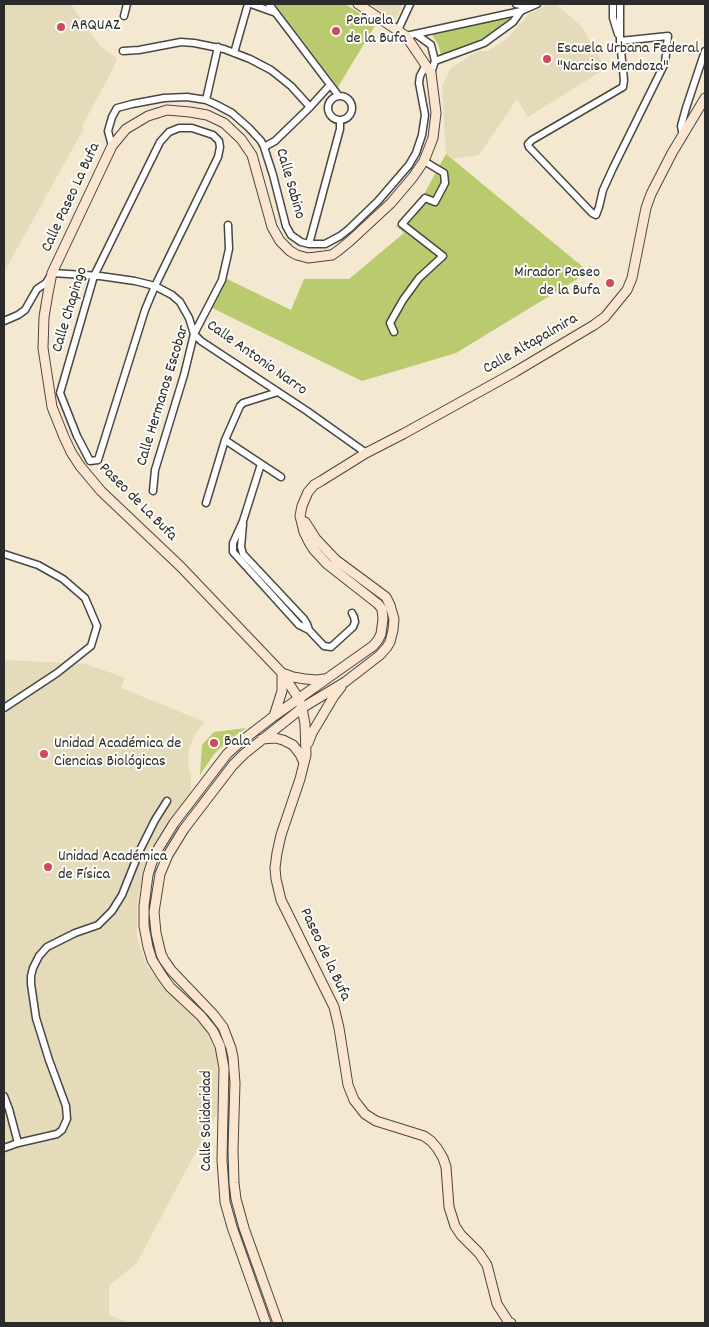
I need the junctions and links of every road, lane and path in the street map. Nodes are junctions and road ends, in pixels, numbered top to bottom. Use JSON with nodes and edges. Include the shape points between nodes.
{"nodes":[{"id":1,"x":127,"y":4,"type":"edge"},
{"id":2,"x":248,"y":4,"type":"edge"},
{"id":3,"x":251,"y":4,"type":"edge"},
{"id":4,"x":269,"y":4,"type":"edge"},
{"id":5,"x":358,"y":4,"type":"edge"},
{"id":6,"x":410,"y":4,"type":"edge"},
{"id":7,"x":516,"y":4,"type":"edge"},
{"id":8,"x":538,"y":4,"type":"edge"},
{"id":9,"x":613,"y":4,"type":"edge"},
{"id":10,"x":620,"y":4,"type":"edge"},
{"id":11,"x":529,"y":8,"type":"junction"},
{"id":12,"x":522,"y":11,"type":"junction"},
{"id":13,"x":277,"y":13,"type":"junction"},
{"id":14,"x":124,"y":16,"type":"dead end"},
{"id":15,"x":398,"y":30,"type":"junction"},
{"id":16,"x":416,"y":34,"type":"junction"},
{"id":17,"x":406,"y":36,"type":"junction"},
{"id":18,"x":620,"y":41,"type":"junction"},
{"id":19,"x":218,"y":47,"type":"junction"},
{"id":20,"x":705,"y":51,"type":"edge"},
{"id":21,"x":122,"y":52,"type":"dead end"},
{"id":22,"x":234,"y":53,"type":"junction"},
{"id":23,"x":435,"y":61,"type":"junction"},
{"id":24,"x":428,"y":69,"type":"junction"},
{"id":25,"x":330,"y":85,"type":"junction"},
{"id":26,"x":338,"y":95,"type":"junction"},
{"id":27,"x":705,"y":98,"type":"edge"},
{"id":28,"x":206,"y":100,"type":"junction"},
{"id":29,"x":310,"y":107,"type":"junction"},
{"id":30,"x":340,"y":120,"type":"junction"},
{"id":31,"x":682,"y":136,"type":"junction"},
{"id":32,"x":112,"y":146,"type":"junction"},
{"id":33,"x":264,"y":147,"type":"junction"},
{"id":34,"x":424,"y":161,"type":"junction"},
{"id":35,"x":228,"y":225,"type":"dead end"},
{"id":36,"x":309,"y":244,"type":"junction"},
{"id":37,"x":52,"y":273,"type":"junction"},
{"id":38,"x":94,"y":276,"type":"junction"},
{"id":39,"x":155,"y":286,"type":"junction"},
{"id":40,"x":4,"y":321,"type":"edge"},
{"id":41,"x":394,"y":332,"type":"dead end"},
{"id":42,"x":194,"y":334,"type":"junction"},
{"id":43,"x":278,"y":392,"type":"junction"},
{"id":44,"x":225,"y":440,"type":"junction"},
{"id":45,"x":366,"y":454,"type":"junction"},
{"id":46,"x":261,"y":464,"type":"junction"},
{"id":47,"x":281,"y":477,"type":"dead end"},
{"id":48,"x":153,"y":491,"type":"dead end"},
{"id":49,"x":206,"y":503,"type":"dead end"},
{"id":50,"x":300,"y":516,"type":"junction"},
{"id":51,"x":4,"y":554,"type":"edge"},
{"id":52,"x":352,"y":612,"type":"dead end"},
{"id":53,"x":282,"y":673,"type":"junction"},
{"id":54,"x":327,"y":679,"type":"junction"},
{"id":55,"x":345,"y":682,"type":"junction"},
{"id":56,"x":290,"y":685,"type":"joint"},
{"id":57,"x":301,"y":703,"type":"junction"},
{"id":58,"x":4,"y":708,"type":"edge"},
{"id":59,"x":274,"y":716,"type":"junction"},
{"id":60,"x":261,"y":739,"type":"junction"},
{"id":61,"x":306,"y":748,"type":"junction"},
{"id":62,"x":304,"y":764,"type":"junction"},
{"id":63,"x":167,"y":801,"type":"dead end"},
{"id":64,"x":4,"y":1096,"type":"edge"},
{"id":65,"x":18,"y":1143,"type":"junction"},
{"id":66,"x":4,"y":1148,"type":"edge"},
{"id":67,"x":266,"y":1323,"type":"edge"},
{"id":68,"x":278,"y":1323,"type":"edge"},
{"id":69,"x":512,"y":1323,"type":"edge"}],
"edges":[{"from":1,"to":14,"type":"street"},
{"from":2,"to":22,"type":"street"},
{"from":3,"to":13,"type":"street"},
{"from":4,"to":13,"type":"street"},
{"from":5,"to":15,"type":"main road","name":"Calle Paseo La Bufa"},
{"from":6,"to":15,"type":"street"},
{"from":7,"to":11,"type":"street"},
{"from":8,"to":11,"type":"street"},
{"from":9,"to":18,"type":"street","via":[[613,18]]},
{"from":10,"to":18,"type":"street"},
{"from":11,"to":12,"type":"street"},
{"from":12,"to":16,"type":"street"},
{"from":12,"to":23,"type":"street","via":[[513,22],[484,43]]},
{"from":13,"to":25,"type":"street"},
{"from":15,"to":17,"type":"main road","name":"Calle Paseo La Bufa"},
{"from":16,"to":17,"type":"street"},
{"from":16,"to":23,"type":"street","via":[[431,46]]},
{"from":17,"to":24,"type":"main road","name":"Calle Paseo La Bufa"},
{"from":18,"to":18,"type":"street","via":[[668,36],[665,63],[612,168],[596,215],[528,144],[623,87]]},
{"from":19,"to":21,"type":"street","via":[[180,42]]},
{"from":19,"to":22,"type":"street"},
{"from":19,"to":28,"type":"street"},
{"from":20,"to":31,"type":"street","via":[[680,126]]},
{"from":22,"to":29,"type":"street","via":[[270,70],[291,86]]},
{"from":23,"to":24,"type":"street"},
{"from":24,"to":34,"type":"main road","name":"Calle Paseo La Bufa","via":[[435,100],[435,122]]},
{"from":24,"to":36,"type":"street","via":[[420,76],[419,83],[424,126],[409,165],[349,229],[330,242]]},
{"from":25,"to":26,"type":"street"},
{"from":25,"to":29,"type":"street"},
{"from":26,"to":30,"type":"street","via":[[329,102],[328,110],[332,118]]},
{"from":26,"to":30,"type":"street","via":[[347,97],[353,107],[348,118]]},
{"from":27,"to":31,"type":"main road","name":"Calle Altapalmira"},
{"from":28,"to":32,"type":"street","name":"Calle Sabino","via":[[164,98],[117,108],[108,131]]},
{"from":28,"to":33,"type":"street","name":"Calle Sabino","via":[[232,114]]},
{"from":29,"to":33,"type":"street","via":[[275,141]]},
{"from":30,"to":36,"type":"street"},
{"from":31,"to":45,"type":"main road","name":"Calle Altapalmira","via":[[646,208],[632,278],[605,317],[515,372]]},
{"from":32,"to":34,"type":"main road","name":"Calle Paseo La Bufa","via":[[126,129],[148,116],[167,110],[208,114],[241,138],[252,155],[272,227],[290,250],[308,258],[332,255],[339,250],[391,203]]},
{"from":32,"to":37,"type":"main road","name":"Calle Paseo La Bufa"},
{"from":33,"to":36,"type":"street","name":"Calle Sabino","via":[[286,226],[291,236]]},
{"from":34,"to":41,"type":"street","via":[[444,173],[445,183],[435,202],[425,198],[402,224],[443,256],[419,278],[402,300],[390,323]]},
{"from":35,"to":42,"type":"street","name":"Calle Hermanos Escobar","via":[[229,249],[222,280]]},
{"from":37,"to":38,"type":"street","name":"Calle Antonio Narro"},
{"from":37,"to":40,"type":"street","via":[[25,310]]},
{"from":37,"to":53,"type":"main road","name":"Paseo de La Bufa","via":[[44,317],[43,348],[52,407],[71,452],[101,491],[181,567]]},
{"from":38,"to":39,"type":"street","name":"Calle Antonio Narro"},
{"from":38,"to":39,"type":"street","name":"Calle Chapingo","via":[[160,142],[169,132],[192,128],[213,135],[219,141],[218,157]]},
{"from":38,"to":39,"type":"street","name":"Calle Chapingo","via":[[60,393],[76,436],[90,461],[98,460]]},
{"from":39,"to":42,"type":"street","name":"Calle Antonio Narro","via":[[180,302]]},
{"from":42,"to":43,"type":"street","name":"Calle Antonio Narro"},
{"from":42,"to":48,"type":"street","name":"Calle Hermanos Escobar","via":[[155,470]]},
{"from":43,"to":44,"type":"street","via":[[243,403]]},
{"from":43,"to":45,"type":"street","name":"Calle Antonio Narro"},
{"from":44,"to":46,"type":"street"},
{"from":44,"to":49,"type":"street"},
{"from":45,"to":50,"type":"main road","name":"Calle Altapalmira","via":[[314,486],[304,498]]},
{"from":46,"to":47,"type":"street"},
{"from":46,"to":52,"type":"street","via":[[243,521],[243,554],[304,619],[309,630],[324,646],[331,647],[354,627]]},
{"from":50,"to":54,"type":"main road","via":[[314,550],[378,604],[384,619],[374,646]]},
{"from":50,"to":55,"type":"main road","via":[[324,548],[343,566],[383,594],[392,609],[393,626],[387,647]]},
{"from":51,"to":58,"type":"street","via":[[38,565],[63,579],[85,598],[97,626],[91,646],[58,673]]},
{"from":53,"to":54,"type":"main road","via":[[305,680]]},
{"from":53,"to":56,"type":"main road","name":"Paseo de La Bufa"},
{"from":53,"to":59,"type":"main road","via":[[282,691]]},
{"from":54,"to":57,"type":"main road"},
{"from":55,"to":57,"type":"main road"},
{"from":55,"to":61,"type":"main road"},
{"from":56,"to":57,"type":"main road","name":"Paseo de la Bufa"},
{"from":57,"to":59,"type":"main road","name":"Calle Solidaridad"},
{"from":57,"to":60,"type":"main road","name":"Calle Solidaridad"},
{"from":57,"to":61,"type":"main road","name":"Paseo de la Bufa","via":[[306,724]]},
{"from":59,"to":67,"type":"main road","name":"Calle Solidaridad","via":[[227,754],[174,824],[152,862],[144,906],[152,960],[170,987],[201,1016],[217,1038],[224,1082],[222,1160],[226,1202]]},
{"from":60,"to":62,"type":"main road","via":[[275,738],[293,745]]},
{"from":60,"to":68,"type":"main road","name":"Calle Solidaridad","via":[[224,776],[184,828],[168,855],[157,888],[154,923],[164,960],[213,1014],[231,1048],[235,1083],[233,1150],[236,1199]]},
{"from":61,"to":62,"type":"main road","name":"Paseo de la Bufa"},
{"from":62,"to":69,"type":"main road","name":"Paseo de la Bufa","via":[[281,835],[276,880],[281,900],[334,1007],[351,1094],[364,1114],[424,1136],[437,1148],[446,1167],[449,1206],[455,1226],[487,1265],[497,1304]]},
{"from":63,"to":65,"type":"street","via":[[112,911],[98,925],[47,947],[33,968],[36,1018],[67,1112],[65,1124],[58,1134]]},
{"from":64,"to":65,"type":"street"},
{"from":65,"to":66,"type":"street"}]}
